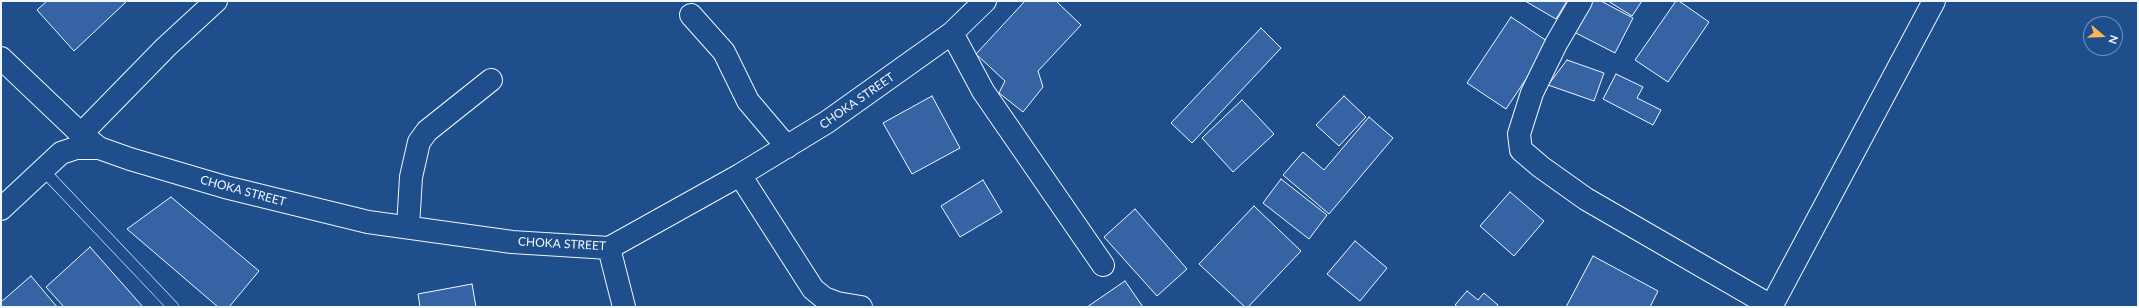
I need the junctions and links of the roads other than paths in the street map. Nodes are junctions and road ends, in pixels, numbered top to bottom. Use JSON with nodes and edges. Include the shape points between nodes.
{"nodes":[{"id":1,"x":216,"y":1,"type":"edge"},
{"id":2,"x":985,"y":1,"type":"edge"},
{"id":3,"x":1581,"y":1,"type":"edge"},
{"id":4,"x":1934,"y":1,"type":"edge"},
{"id":5,"x":691,"y":15,"type":"dead end"},
{"id":6,"x":952,"y":33,"type":"junction"},
{"id":7,"x":1,"y":58,"type":"edge"},
{"id":8,"x":491,"y":80,"type":"dead end"},
{"id":9,"x":81,"y":134,"type":"junction"},
{"id":10,"x":787,"y":147,"type":"junction"},
{"id":11,"x":99,"y":148,"type":"junction"},
{"id":12,"x":43,"y":170,"type":"junction"},
{"id":13,"x":740,"y":175,"type":"junction"},
{"id":14,"x":1,"y":209,"type":"edge"},
{"id":15,"x":408,"y":227,"type":"junction"},
{"id":16,"x":609,"y":248,"type":"junction"},
{"id":17,"x":1103,"y":266,"type":"dead end"},
{"id":18,"x":1771,"y":306,"type":"edge"},
{"id":19,"x":173,"y":307,"type":"edge"},
{"id":20,"x":624,"y":307,"type":"edge"},
{"id":21,"x":861,"y":307,"type":"edge"}],
"edges":[{"from":1,"to":9,"type":"street","via":[[166,47]]},
{"from":2,"to":6,"type":"street","name":"CHOKA STREET"},
{"from":3,"to":18,"type":"street","via":[[1532,93],[1519,134],[1520,150],[1586,199]]},
{"from":4,"to":18,"type":"street"},
{"from":5,"to":10,"type":"street","via":[[724,52],[748,101]]},
{"from":6,"to":10,"type":"street","name":"CHOKA STREET","via":[[827,122]]},
{"from":6,"to":17,"type":"street","via":[[983,91]]},
{"from":7,"to":9,"type":"street"},
{"from":8,"to":15,"type":"street","via":[[427,131],[419,142],[411,178]]},
{"from":9,"to":11,"type":"street"},
{"from":10,"to":13,"type":"street","name":"CHOKA STREET"},
{"from":11,"to":12,"type":"street","via":[[76,148],[62,153]]},
{"from":11,"to":15,"type":"street","name":"CHOKA STREET","via":[[225,187],[368,222]]},
{"from":12,"to":14,"type":"street"},
{"from":12,"to":19,"type":"lane"},
{"from":13,"to":16,"type":"street","name":"CHOKA STREET"},
{"from":13,"to":21,"type":"street","via":[[812,289],[837,303]]},
{"from":15,"to":16,"type":"street","name":"CHOKA STREET","via":[[512,242]]},
{"from":16,"to":20,"type":"street"}]}
